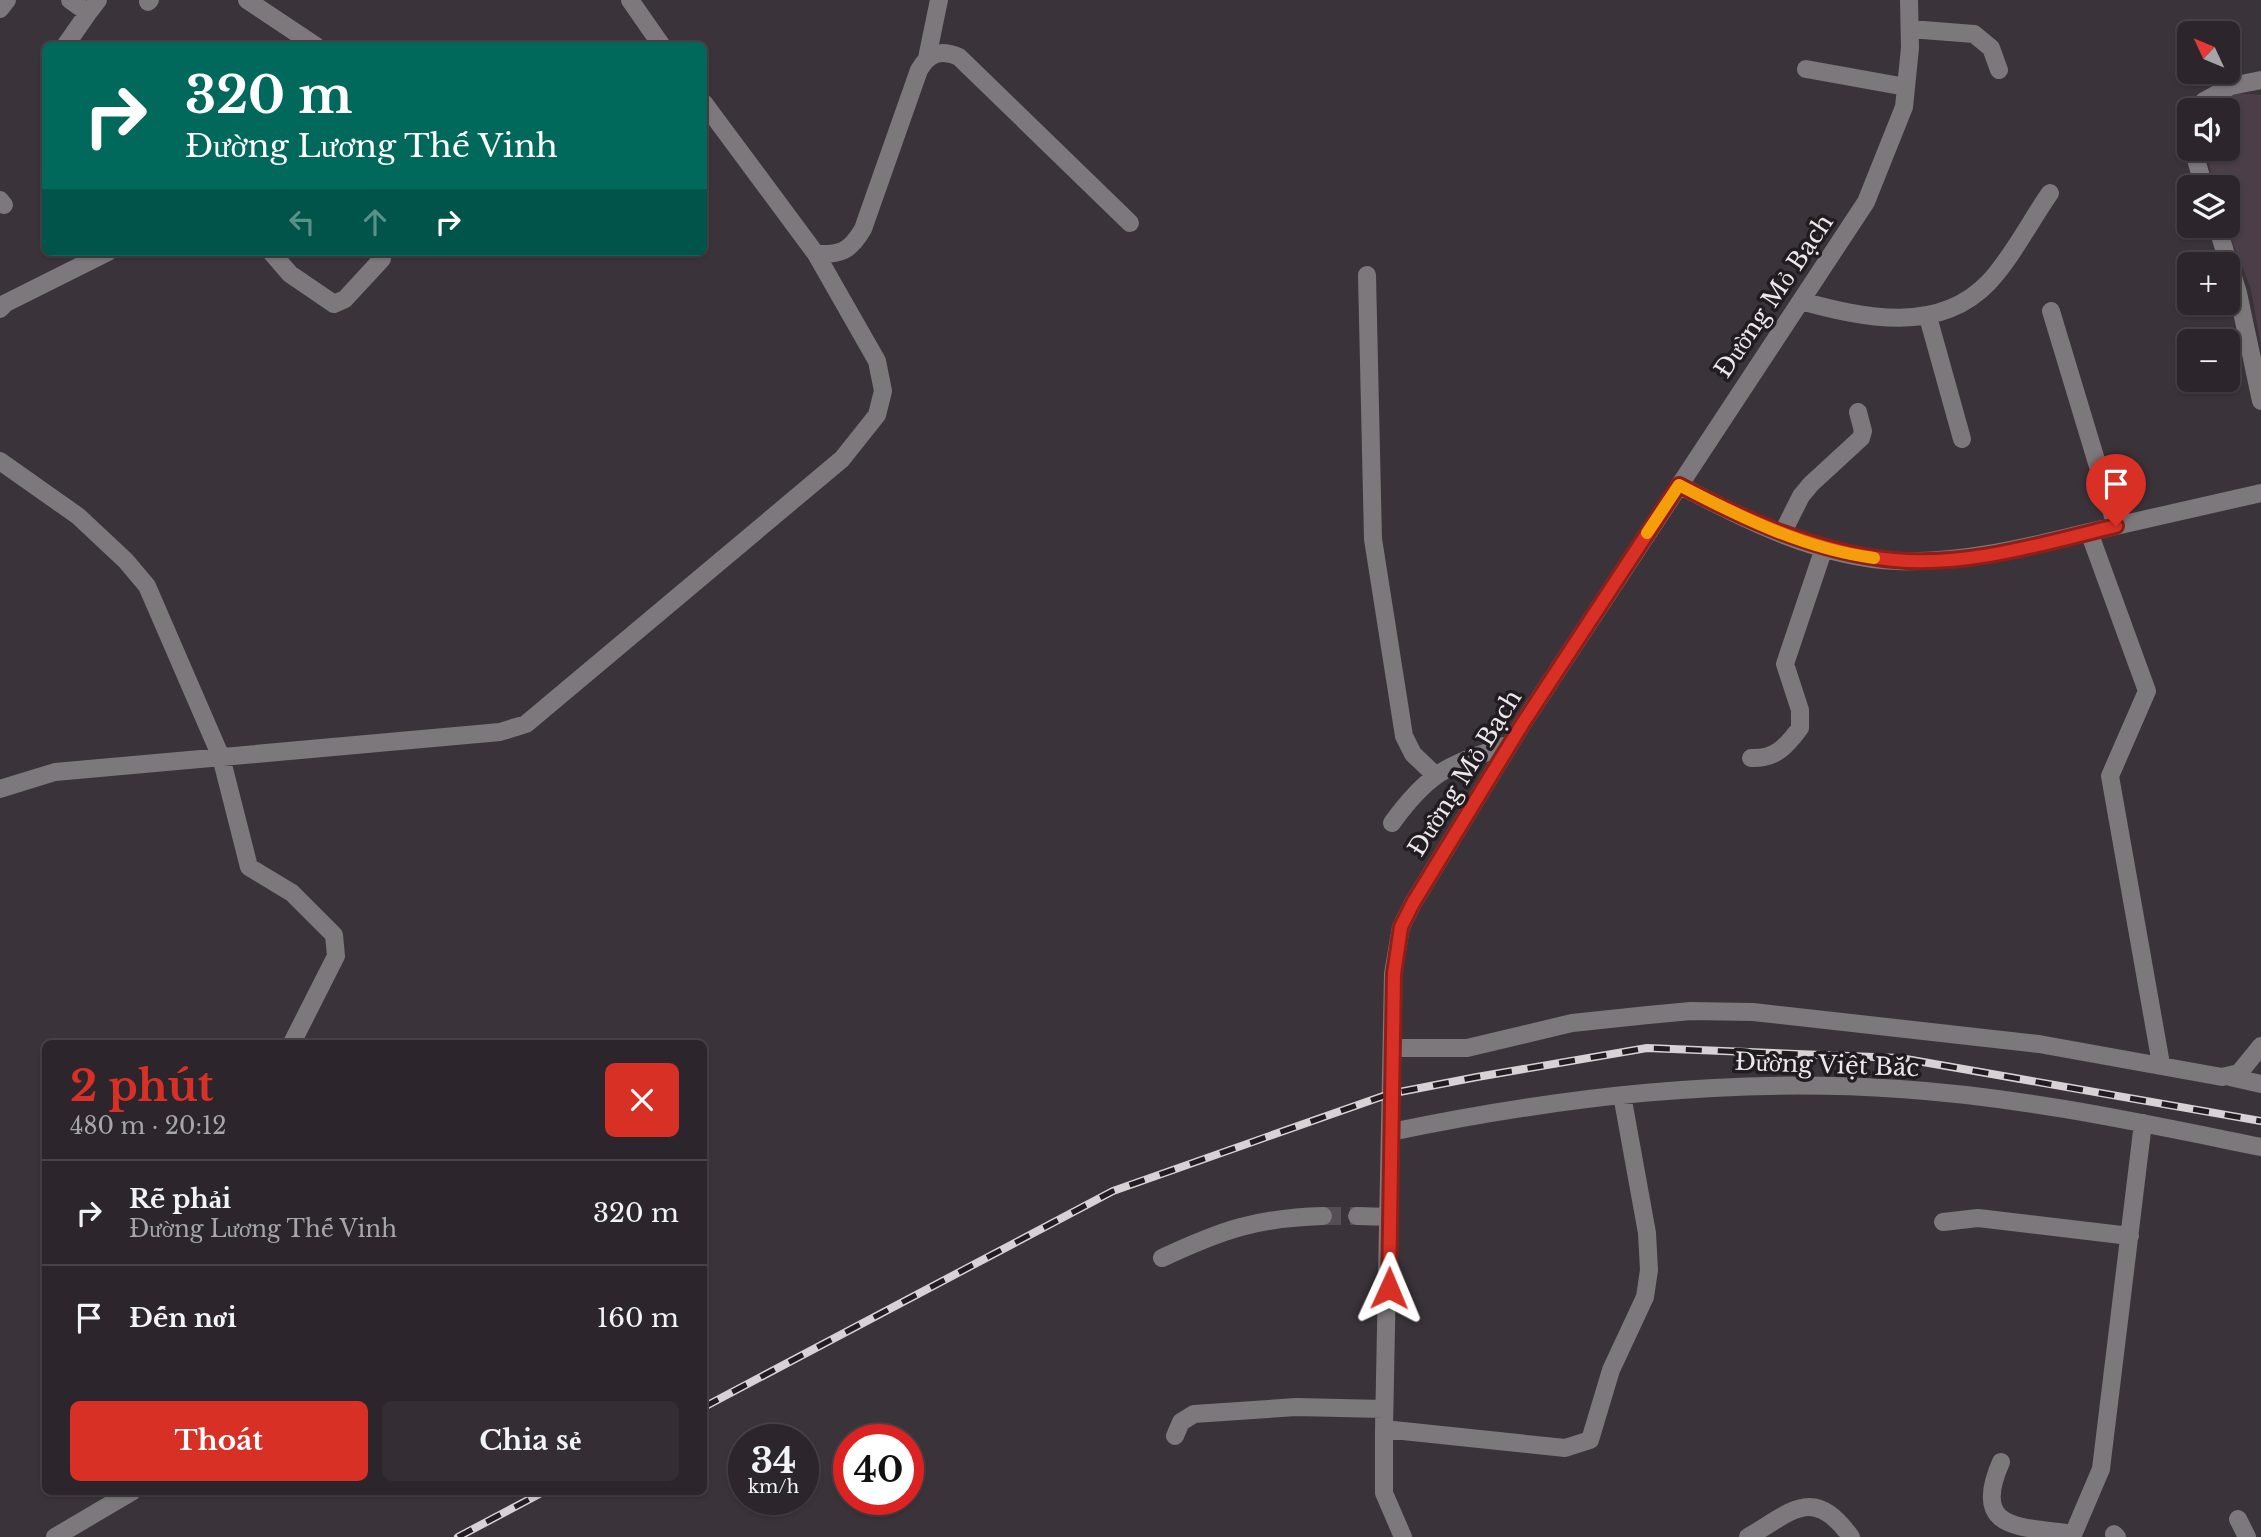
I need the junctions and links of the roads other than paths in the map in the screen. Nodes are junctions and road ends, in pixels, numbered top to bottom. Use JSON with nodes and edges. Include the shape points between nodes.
{"nodes":[{"id":1,"x":7,"y":0,"type":"edge"},
{"id":2,"x":70,"y":0,"type":"edge"},
{"id":3,"x":247,"y":0,"type":"edge"},
{"id":4,"x":630,"y":0,"type":"edge"},
{"id":5,"x":939,"y":0,"type":"edge"},
{"id":6,"x":1909,"y":0,"type":"edge"},
{"id":7,"x":93,"y":6,"type":"edge"},
{"id":8,"x":0,"y":9,"type":"edge"},
{"id":9,"x":1910,"y":29,"type":"junction"},
{"id":10,"x":68,"y":42,"type":"edge"},
{"id":11,"x":310,"y":42,"type":"edge"},
{"id":12,"x":659,"y":42,"type":"edge"},
{"id":13,"x":927,"y":58,"type":"junction"},
{"id":14,"x":1806,"y":69,"type":"dead end"},
{"id":15,"x":1999,"y":70,"type":"dead end"},
{"id":16,"x":2261,"y":80,"type":"edge"},
{"id":17,"x":1906,"y":87,"type":"junction"},
{"id":18,"x":2209,"y":98,"type":"edge"},
{"id":19,"x":707,"y":107,"type":"edge"},
{"id":20,"x":2050,"y":193,"type":"dead end"},
{"id":21,"x":1130,"y":223,"type":"dead end"},
{"id":22,"x":2221,"y":238,"type":"edge"},
{"id":23,"x":816,"y":254,"type":"junction"},
{"id":24,"x":100,"y":256,"type":"edge"},
{"id":25,"x":274,"y":256,"type":"edge"},
{"id":26,"x":382,"y":259,"type":"dead end"},
{"id":27,"x":1367,"y":275,"type":"dead end"},
{"id":28,"x":1801,"y":301,"type":"junction"},
{"id":29,"x":0,"y":309,"type":"edge"},
{"id":30,"x":2051,"y":311,"type":"dead end"},
{"id":31,"x":1928,"y":317,"type":"junction"},
{"id":32,"x":2261,"y":401,"type":"edge"},
{"id":33,"x":1858,"y":412,"type":"dead end"},
{"id":34,"x":1962,"y":439,"type":"dead end"},
{"id":35,"x":0,"y":461,"type":"edge"},
{"id":36,"x":1679,"y":485,"type":"junction"},
{"id":37,"x":2261,"y":493,"type":"edge"},
{"id":38,"x":2116,"y":526,"type":"junction"},
{"id":39,"x":1783,"y":532,"type":"junction"},
{"id":40,"x":2090,"y":532,"type":"junction"},
{"id":41,"x":1824,"y":548,"type":"junction"},
{"id":42,"x":1510,"y":744,"type":"junction"},
{"id":43,"x":221,"y":757,"type":"junction"},
{"id":44,"x":1751,"y":758,"type":"dead end"},
{"id":45,"x":1434,"y":774,"type":"junction"},
{"id":46,"x":0,"y":789,"type":"edge"},
{"id":47,"x":1392,"y":822,"type":"dead end"},
{"id":48,"x":294,"y":1040,"type":"edge"},
{"id":49,"x":2261,"y":1046,"type":"edge"},
{"id":50,"x":1392,"y":1048,"type":"junction"},
{"id":51,"x":2161,"y":1064,"type":"junction"},
{"id":52,"x":2231,"y":1077,"type":"junction"},
{"id":53,"x":2261,"y":1084,"type":"edge"},
{"id":54,"x":1622,"y":1095,"type":"junction"},
{"id":55,"x":2143,"y":1124,"type":"junction"},
{"id":56,"x":1391,"y":1132,"type":"junction"},
{"id":57,"x":2261,"y":1146,"type":"edge"},
{"id":58,"x":1323,"y":1216,"type":"tunnel mouth"},
{"id":59,"x":1357,"y":1216,"type":"tunnel mouth"},
{"id":60,"x":1390,"y":1217,"type":"junction"},
{"id":61,"x":1943,"y":1222,"type":"dead end"},
{"id":62,"x":2130,"y":1236,"type":"junction"},
{"id":63,"x":1162,"y":1258,"type":"dead end"},
{"id":64,"x":1384,"y":1409,"type":"junction"},
{"id":65,"x":1384,"y":1429,"type":"junction"},
{"id":66,"x":1175,"y":1436,"type":"dead end"},
{"id":67,"x":2001,"y":1462,"type":"dead end"},
{"id":68,"x":126,"y":1495,"type":"edge"},
{"id":69,"x":2238,"y":1519,"type":"dead end"},
{"id":70,"x":2073,"y":1535,"type":"edge"},
{"id":71,"x":55,"y":1537,"type":"edge"},
{"id":72,"x":1404,"y":1537,"type":"edge"},
{"id":73,"x":1748,"y":1537,"type":"edge"},
{"id":74,"x":1851,"y":1537,"type":"edge"},
{"id":75,"x":2247,"y":1537,"type":"edge"}],
"edges":[{"from":1,"to":8,"type":"street"},
{"from":2,"to":7,"type":"street"},
{"from":3,"to":11,"type":"street"},
{"from":4,"to":12,"type":"street"},
{"from":5,"to":13,"type":"street"},
{"from":6,"to":9,"type":"street","name":"Đường Mỏ Bạch"},
{"from":7,"to":10,"type":"street"},
{"from":9,"to":15,"type":"street","via":[[1974,34],[1991,48]]},
{"from":9,"to":17,"type":"street","name":"Đường Mỏ Bạch"},
{"from":13,"to":21,"type":"street","via":[[947,52],[959,57]]},
{"from":13,"to":23,"type":"street","via":[[863,229],[853,246],[839,255]]},
{"from":14,"to":17,"type":"street"},
{"from":16,"to":18,"type":"street","via":[[2231,86]]},
{"from":17,"to":28,"type":"street","name":"Đường Mỏ Bạch","via":[[1904,107],[1866,202]]},
{"from":19,"to":23,"type":"street"},
{"from":20,"to":31,"type":"street","via":[[1989,283],[1952,308]]},
{"from":22,"to":32,"type":"street","via":[[2238,292]]},
{"from":23,"to":43,"type":"street","via":[[877,360],[883,391],[877,415],[842,459],[801,495],[526,724],[499,732]]},
{"from":24,"to":29,"type":"street"},
{"from":25,"to":26,"type":"street","via":[[290,274],[334,304],[345,299]]},
{"from":27,"to":45,"type":"street","via":[[1373,540],[1404,736],[1413,754]]},
{"from":28,"to":31,"type":"street","via":[[1846,313]]},
{"from":28,"to":36,"type":"street","name":"Đường Mỏ Bạch"},
{"from":30,"to":38,"type":"street"},
{"from":31,"to":34,"type":"street"},
{"from":33,"to":39,"type":"street","via":[[1861,438],[1811,484]]},
{"from":35,"to":43,"type":"street","via":[[78,516],[147,586]]},
{"from":36,"to":39,"type":"street"},
{"from":36,"to":42,"type":"street","name":"Đường Mỏ Bạch"},
{"from":37,"to":38,"type":"street"},
{"from":38,"to":40,"type":"street"},
{"from":39,"to":41,"type":"street"},
{"from":40,"to":41,"type":"street","via":[[1955,559],[1896,561]]},
{"from":40,"to":51,"type":"street","via":[[2147,691],[2110,776]]},
{"from":41,"to":44,"type":"street","via":[[1785,664],[1800,710],[1800,728],[1776,755]]},
{"from":42,"to":45,"type":"street"},
{"from":42,"to":50,"type":"street","name":"Đường Mỏ Bạch","via":[[1401,927]]},
{"from":43,"to":46,"type":"street","via":[[55,772]]},
{"from":43,"to":48,"type":"street","via":[[249,867],[292,893],[334,935],[336,956]]},
{"from":45,"to":47,"type":"street"},
{"from":49,"to":52,"type":"street"},
{"from":50,"to":51,"type":"street","via":[[1466,1048],[1572,1023],[1691,1011],[1741,1012],[2039,1044]]},
{"from":50,"to":56,"type":"street","name":"Đường Mỏ Bạch"},
{"from":51,"to":52,"type":"street"},
{"from":52,"to":53,"type":"street"},
{"from":54,"to":55,"type":"street","name":"Đường Việt Bắc","via":[[1763,1085],[1901,1089],[2024,1103]]},
{"from":54,"to":56,"type":"street","name":"Đường Việt Bắc","via":[[1535,1104]]},
{"from":54,"to":65,"type":"street","via":[[1647,1233],[1649,1270],[1646,1297],[1611,1370],[1590,1440],[1565,1448]]},
{"from":55,"to":57,"type":"street","name":"Đường Việt Bắc"},
{"from":55,"to":62,"type":"street"},
{"from":56,"to":60,"type":"street","name":"Đường Mỏ Bạch"},
{"from":58,"to":63,"type":"street","via":[[1249,1223]]},
{"from":59,"to":60,"type":"street"},
{"from":60,"to":64,"type":"street","name":"Đường Mỏ Bạch"},
{"from":61,"to":62,"type":"street","via":[[1978,1218]]},
{"from":62,"to":70,"type":"street","via":[[2101,1469]]},
{"from":64,"to":65,"type":"street","name":"Đường Mỏ Bạch"},
{"from":64,"to":66,"type":"street","via":[[1296,1407],[1194,1414],[1181,1422]]},
{"from":65,"to":72,"type":"street","name":"Đường Mỏ Bạch","via":[[1384,1493]]},
{"from":67,"to":70,"type":"street","via":[[1989,1500],[1994,1513],[2016,1526]]},
{"from":68,"to":71,"type":"street"},
{"from":69,"to":75,"type":"street"},
{"from":73,"to":74,"type":"street","via":[[1805,1506],[1833,1513]]}]}
